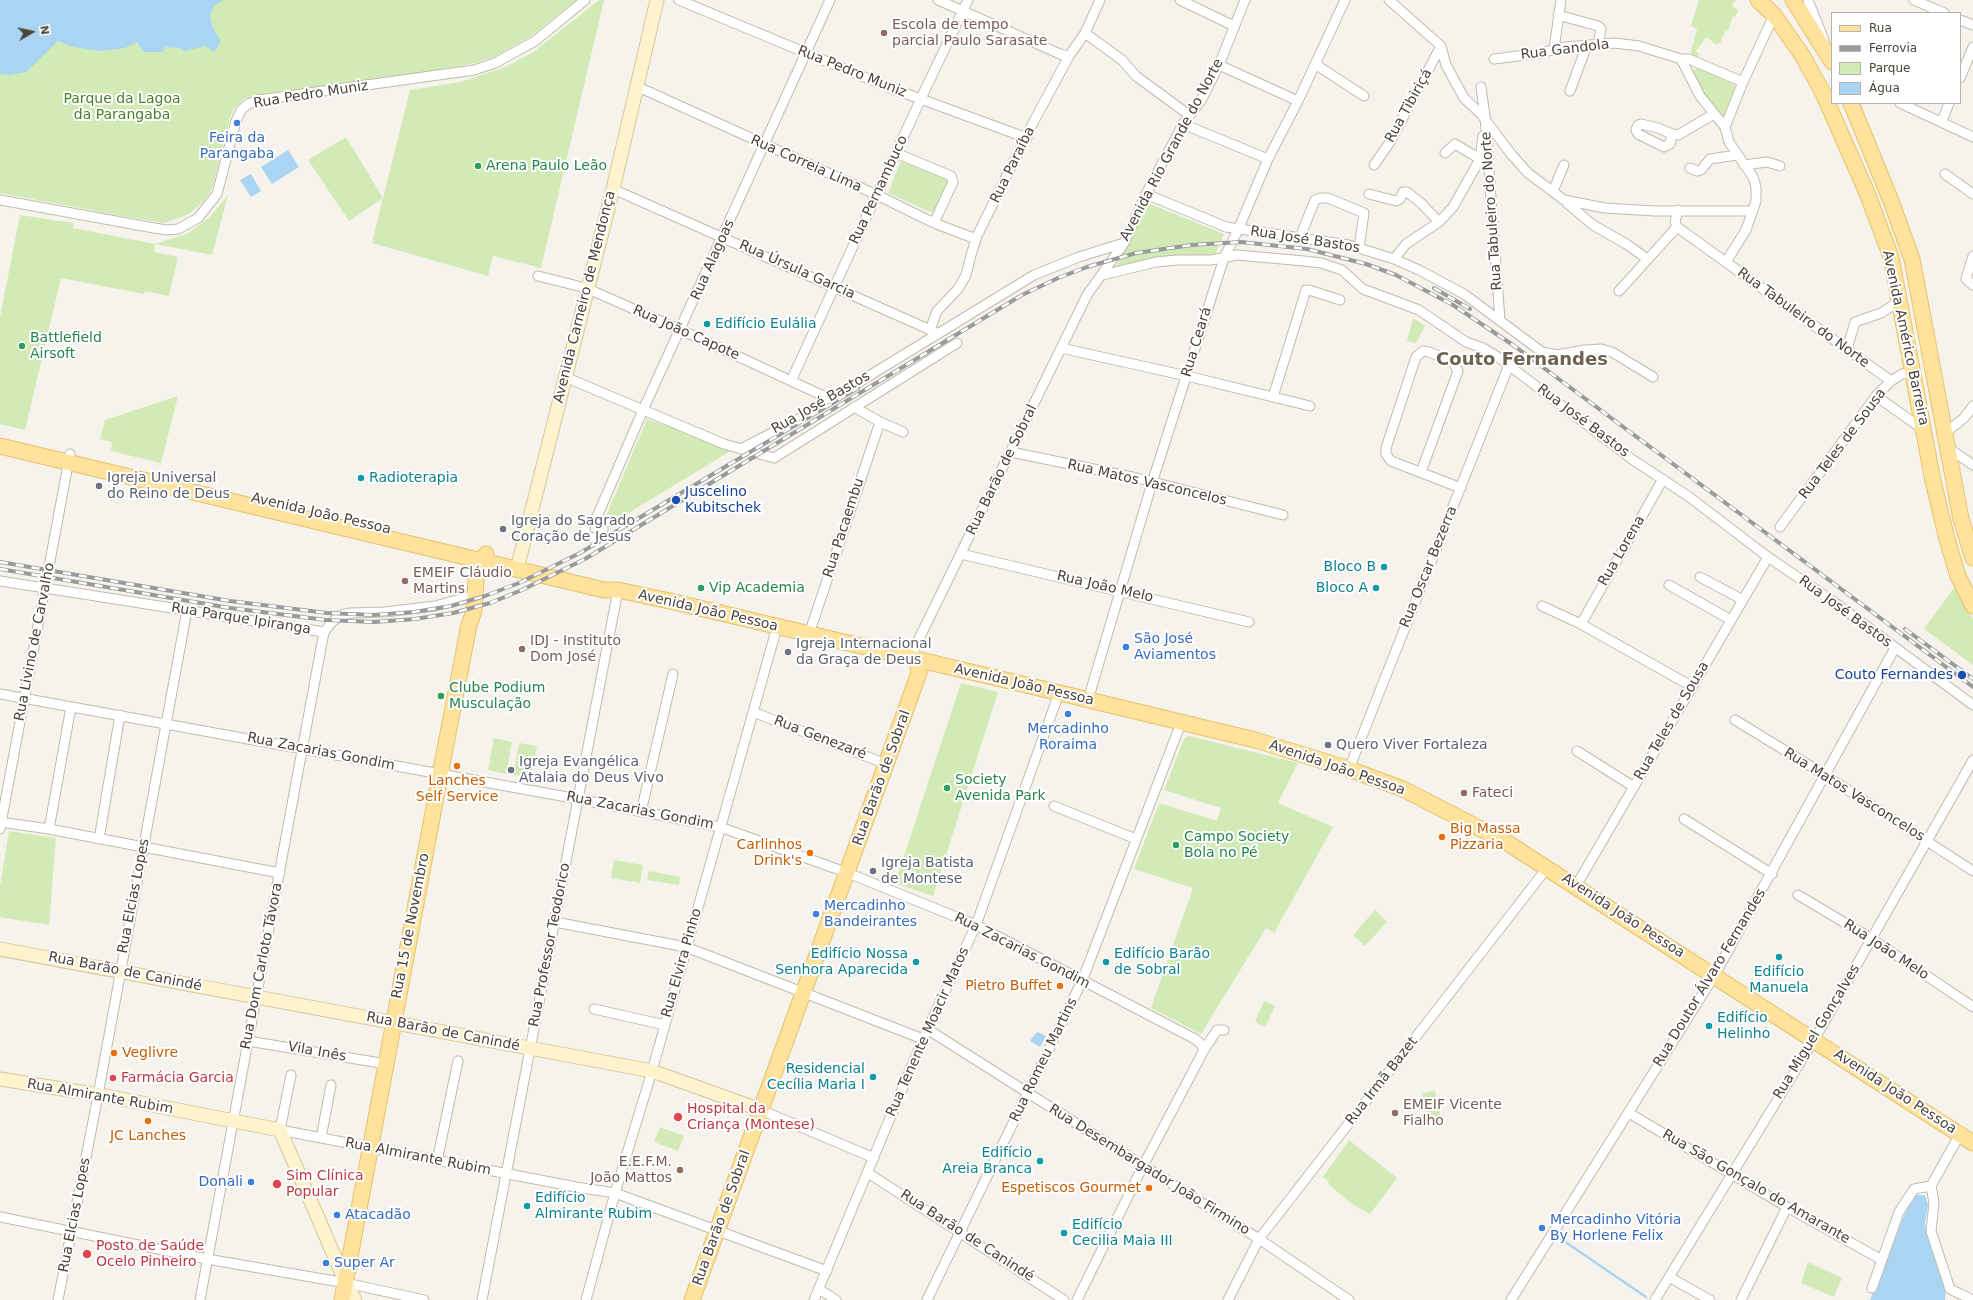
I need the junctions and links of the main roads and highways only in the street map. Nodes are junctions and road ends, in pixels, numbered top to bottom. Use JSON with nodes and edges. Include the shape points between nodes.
{"nodes":[{"id":1,"x":657,"y":0,"type":"edge"},
{"id":2,"x":1758,"y":0,"type":"edge"},
{"id":3,"x":1793,"y":0,"type":"edge"},
{"id":4,"x":1831,"y":60,"type":"edge"},
{"id":5,"x":1851,"y":104,"type":"edge"},
{"id":6,"x":1914,"y":373,"type":"junction"},
{"id":7,"x":1938,"y":399,"type":"junction"},
{"id":8,"x":0,"y":437,"type":"edge"},
{"id":9,"x":0,"y":446,"type":"edge"},
{"id":10,"x":69,"y":458,"type":"junction"},
{"id":11,"x":484,"y":558,"type":"junction"},
{"id":12,"x":1973,"y":558,"type":"edge"},
{"id":13,"x":518,"y":565,"type":"junction"},
{"id":14,"x":1973,"y":606,"type":"edge"},
{"id":15,"x":917,"y":660,"type":"junction"},
{"id":16,"x":0,"y":949,"type":"edge"},
{"id":17,"x":393,"y":1022,"type":"junction"},
{"id":18,"x":0,"y":1079,"type":"edge"},
{"id":19,"x":761,"y":1110,"type":"junction"},
{"id":20,"x":1973,"y":1143,"type":"edge"},
{"id":21,"x":346,"y":1283,"type":"junction"},
{"id":22,"x":342,"y":1300,"type":"edge"},
{"id":23,"x":355,"y":1300,"type":"edge"},
{"id":24,"x":692,"y":1300,"type":"edge"}],
"edges":[{"from":1,"to":13,"type":"main road","name":"Avenida Carneiro de Mendonça","via":[[613,189]]},
{"from":2,"to":6,"type":"main road","name":"Avenida Américo Barreira","via":[[1774,15],[1802,55],[1823,93],[1867,194],[1891,257]]},
{"from":3,"to":4,"type":"main road"},
{"from":5,"to":7,"type":"main road","name":"Avenida Américo Barreira","via":[[1912,259]]},
{"from":6,"to":7,"type":"main road","via":[[1929,379]]},
{"from":6,"to":14,"type":"main road","name":"Avenida Américo Barreira","via":[[1947,539],[1958,576]]},
{"from":7,"to":12,"type":"main road","name":"Avenida Américo Barreira","via":[[1961,519]]},
{"from":8,"to":10,"type":"main road","name":"Avenida João Pessoa"},
{"from":9,"to":10,"type":"main road","name":"Avenida João Pessoa"},
{"from":10,"to":11,"type":"main road","name":"Avenida João Pessoa"},
{"from":11,"to":13,"type":"main road","name":"Avenida João Pessoa"},
{"from":11,"to":17,"type":"main road","name":"Rua 15 de Novembro","via":[[476,580],[474,611]]},
{"from":13,"to":15,"type":"main road","name":"Avenida João Pessoa","via":[[604,590],[618,590]]},
{"from":15,"to":19,"type":"main road","name":"Rua Barão de Sobral","via":[[919,673]]},
{"from":15,"to":20,"type":"main road","name":"Avenida João Pessoa","via":[[1255,740],[1349,769],[1403,789],[1494,835]]},
{"from":16,"to":17,"type":"main road","name":"Rua Barão de Canindé"},
{"from":17,"to":19,"type":"main road","name":"Rua Barão de Canindé","via":[[652,1071]]},
{"from":17,"to":21,"type":"main road","name":"Rua 15 de Novembro"},
{"from":18,"to":21,"type":"main road","name":"Rua Almirante Rubim","via":[[280,1130]]},
{"from":19,"to":24,"type":"main road","name":"Rua Barão de Sobral"},
{"from":21,"to":22,"type":"main road","name":"Rua 15 de Novembro"},
{"from":21,"to":23,"type":"main road"}]}
